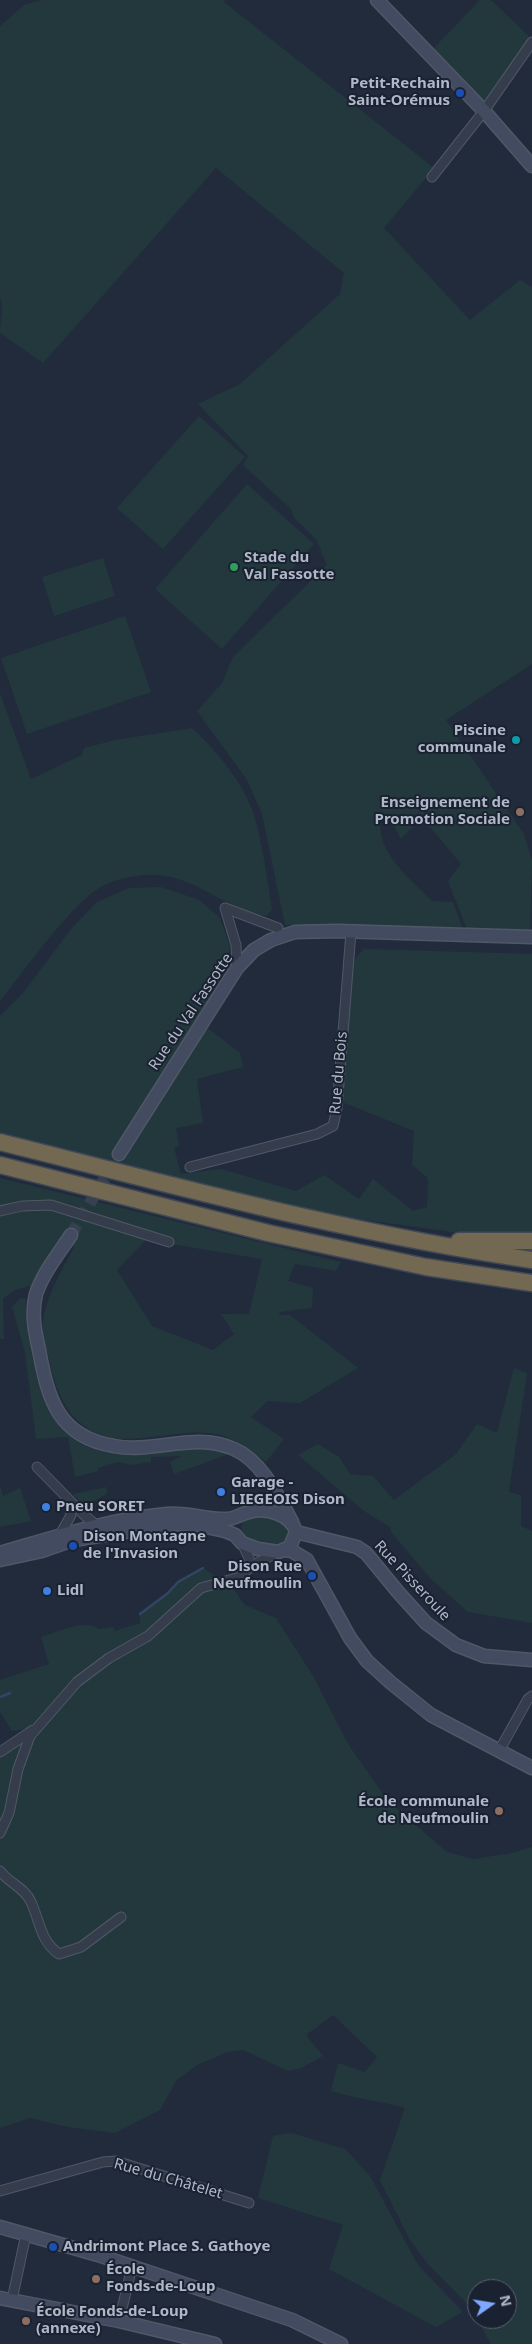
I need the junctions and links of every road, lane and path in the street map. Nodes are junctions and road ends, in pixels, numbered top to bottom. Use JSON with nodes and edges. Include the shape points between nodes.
{"nodes":[{"id":1,"x":377,"y":0,"type":"edge"},
{"id":2,"x":532,"y":42,"type":"edge"},
{"id":3,"x":484,"y":110,"type":"junction"},
{"id":4,"x":532,"y":166,"type":"edge"},
{"id":5,"x":432,"y":177,"type":"dead end"},
{"id":6,"x":278,"y":928,"type":"dead end"},
{"id":7,"x":351,"y":932,"type":"junction"},
{"id":8,"x":532,"y":937,"type":"edge"},
{"id":9,"x":237,"y":968,"type":"junction"},
{"id":10,"x":0,"y":1142,"type":"edge"},
{"id":11,"x":119,"y":1154,"type":"tunnel mouth"},
{"id":12,"x":0,"y":1165,"type":"edge"},
{"id":13,"x":190,"y":1167,"type":"dead end"},
{"id":14,"x":0,"y":1211,"type":"edge"},
{"id":15,"x":71,"y":1235,"type":"tunnel mouth"},
{"id":16,"x":404,"y":1238,"type":"junction"},
{"id":17,"x":169,"y":1242,"type":"dead end"},
{"id":18,"x":532,"y":1242,"type":"edge"},
{"id":19,"x":532,"y":1260,"type":"edge"},
{"id":20,"x":426,"y":1267,"type":"junction"},
{"id":21,"x":532,"y":1283,"type":"edge"},
{"id":22,"x":532,"y":1295,"type":"edge"},
{"id":23,"x":37,"y":1467,"type":"dead end"},
{"id":24,"x":267,"y":1479,"type":"junction"},
{"id":25,"x":69,"y":1500,"type":"junction"},
{"id":26,"x":257,"y":1510,"type":"junction"},
{"id":27,"x":238,"y":1518,"type":"junction"},
{"id":28,"x":97,"y":1526,"type":"junction"},
{"id":29,"x":294,"y":1527,"type":"junction"},
{"id":30,"x":60,"y":1534,"type":"junction"},
{"id":31,"x":239,"y":1539,"type":"junction"},
{"id":32,"x":282,"y":1551,"type":"junction"},
{"id":33,"x":0,"y":1553,"type":"edge"},
{"id":34,"x":0,"y":1560,"type":"edge"},
{"id":35,"x":250,"y":1567,"type":"junction"},
{"id":36,"x":532,"y":1660,"type":"edge"},
{"id":37,"x":532,"y":1696,"type":"edge"},
{"id":38,"x":37,"y":1728,"type":"junction"},
{"id":39,"x":499,"y":1750,"type":"junction"},
{"id":40,"x":0,"y":1752,"type":"edge"},
{"id":41,"x":532,"y":1768,"type":"edge"},
{"id":42,"x":0,"y":1833,"type":"edge"},
{"id":43,"x":0,"y":1871,"type":"edge"},
{"id":44,"x":121,"y":1917,"type":"dead end"},
{"id":45,"x":0,"y":2191,"type":"edge"},
{"id":46,"x":249,"y":2203,"type":"dead end"},
{"id":47,"x":0,"y":2227,"type":"edge"},
{"id":48,"x":26,"y":2234,"type":"junction"},
{"id":49,"x":132,"y":2267,"type":"junction"},
{"id":50,"x":6,"y":2299,"type":"edge"},
{"id":51,"x":119,"y":2321,"type":"junction"},
{"id":52,"x":211,"y":2344,"type":"edge"},
{"id":53,"x":341,"y":2344,"type":"edge"}],
"edges":[{"from":1,"to":3,"type":"street"},
{"from":2,"to":3,"type":"street"},
{"from":3,"to":4,"type":"street"},
{"from":3,"to":5,"type":"street"},
{"from":6,"to":9,"type":"street","via":[[225,908],[236,945]]},
{"from":7,"to":8,"type":"street","name":"Rue du Val Fassotte"},
{"from":7,"to":9,"type":"street","name":"Rue du Val Fassotte","via":[[279,935],[254,950]]},
{"from":7,"to":13,"type":"street","name":"Rue du Bois","via":[[333,1126],[317,1134]]},
{"from":9,"to":11,"type":"street","name":"Rue du Val Fassotte"},
{"from":10,"to":16,"type":"highway","via":[[242,1203]]},
{"from":12,"to":20,"type":"highway","via":[[268,1233]]},
{"from":14,"to":17,"type":"street","via":[[52,1205]]},
{"from":15,"to":24,"type":"street","via":[[40,1285],[34,1309],[34,1326],[48,1395],[68,1425],[89,1439],[116,1447],[192,1441],[219,1443],[241,1452]]},
{"from":16,"to":18,"type":"highway"},
{"from":16,"to":19,"type":"highway"},
{"from":20,"to":21,"type":"highway"},
{"from":20,"to":22,"type":"highway"},
{"from":23,"to":25,"type":"street"},
{"from":24,"to":26,"type":"street","via":[[269,1495]]},
{"from":24,"to":29,"type":"street"},
{"from":25,"to":28,"type":"street"},
{"from":25,"to":30,"type":"street","via":[[71,1515]]},
{"from":26,"to":27,"type":"street"},
{"from":26,"to":29,"type":"street","name":"Rue Pisseroule","via":[[278,1514]]},
{"from":27,"to":28,"type":"street","via":[[167,1514]]},
{"from":27,"to":31,"type":"street","via":[[234,1526]]},
{"from":28,"to":30,"type":"street"},
{"from":29,"to":32,"type":"street","via":[[293,1543]]},
{"from":29,"to":36,"type":"street","name":"Rue Pisseroule","via":[[357,1547],[366,1553],[426,1623],[456,1645],[484,1656]]},
{"from":30,"to":33,"type":"street"},
{"from":31,"to":32,"type":"street","via":[[258,1549]]},
{"from":31,"to":34,"type":"street","via":[[226,1531],[197,1525],[165,1525],[73,1540]]},
{"from":31,"to":35,"type":"street"},
{"from":32,"to":35,"type":"street"},
{"from":32,"to":39,"type":"street","via":[[292,1551],[307,1560],[350,1638],[390,1682],[431,1715]]},
{"from":35,"to":38,"type":"street","via":[[240,1576],[202,1588],[148,1636],[88,1673]]},
{"from":37,"to":39,"type":"street"},
{"from":38,"to":40,"type":"street"},
{"from":38,"to":42,"type":"street","via":[[23,1754],[9,1813]]},
{"from":39,"to":41,"type":"street"},
{"from":43,"to":44,"type":"street","via":[[26,1894],[50,1948],[59,1954],[81,1947]]},
{"from":45,"to":46,"type":"street","name":"Rue du Châtelet","via":[[116,2161]]},
{"from":47,"to":48,"type":"street"},
{"from":48,"to":49,"type":"street"},
{"from":48,"to":50,"type":"street"},
{"from":49,"to":51,"type":"street"},
{"from":49,"to":53,"type":"street","via":[[292,2320]]},
{"from":50,"to":51,"type":"street"},
{"from":51,"to":52,"type":"street"}]}
